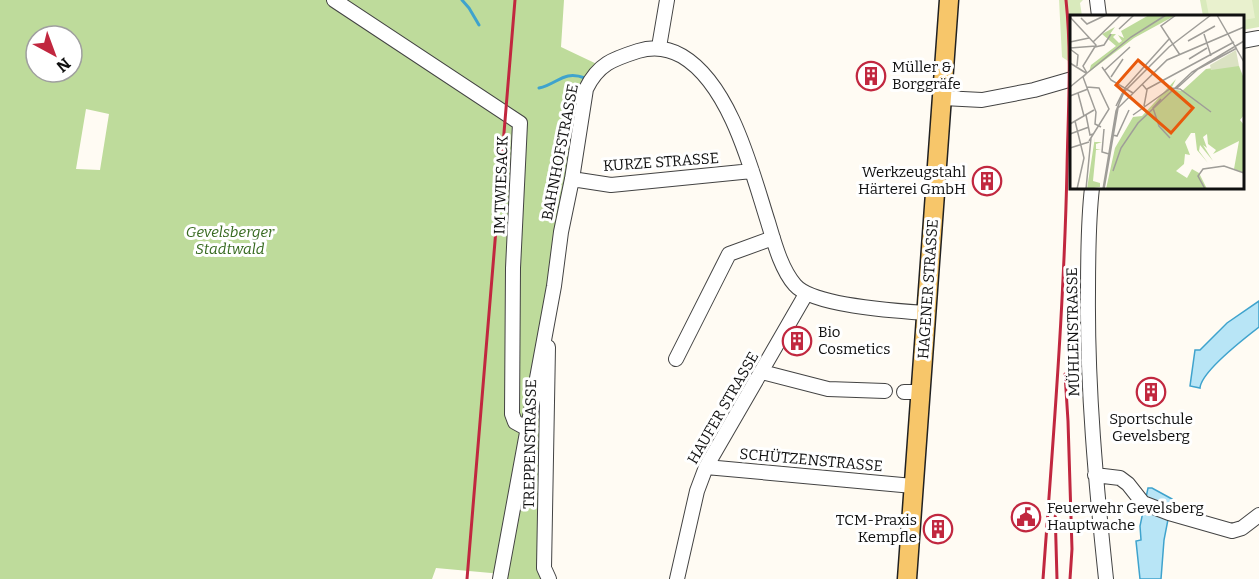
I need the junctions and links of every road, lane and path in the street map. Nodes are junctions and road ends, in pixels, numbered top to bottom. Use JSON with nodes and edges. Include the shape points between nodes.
{"nodes":[{"id":1,"x":334,"y":0,"type":"edge"},
{"id":2,"x":667,"y":0,"type":"edge"},
{"id":3,"x":949,"y":0,"type":"edge"},
{"id":4,"x":1097,"y":0,"type":"edge"},
{"id":5,"x":1099,"y":15,"type":"edge"},
{"id":6,"x":1259,"y":38,"type":"edge"},
{"id":7,"x":1244,"y":41,"type":"edge"},
{"id":8,"x":659,"y":47,"type":"junction"},
{"id":9,"x":1070,"y":79,"type":"edge"},
{"id":10,"x":943,"y":98,"type":"junction"},
{"id":11,"x":752,"y":171,"type":"junction"},
{"id":12,"x":572,"y":179,"type":"junction"},
{"id":13,"x":1092,"y":189,"type":"edge"},
{"id":14,"x":773,"y":238,"type":"junction"},
{"id":15,"x":806,"y":294,"type":"junction"},
{"id":16,"x":549,"y":309,"type":"junction"},
{"id":17,"x":926,"y":313,"type":"junction"},
{"id":18,"x":676,"y":359,"type":"dead end"},
{"id":19,"x":762,"y":372,"type":"junction"},
{"id":20,"x":885,"y":391,"type":"dead end"},
{"id":21,"x":526,"y":428,"type":"junction"},
{"id":22,"x":706,"y":467,"type":"junction"},
{"id":23,"x":1095,"y":475,"type":"junction"},
{"id":24,"x":914,"y":486,"type":"junction"},
{"id":25,"x":1259,"y":514,"type":"edge"},
{"id":26,"x":500,"y":579,"type":"edge"},
{"id":27,"x":549,"y":579,"type":"edge"},
{"id":28,"x":677,"y":579,"type":"edge"},
{"id":29,"x":907,"y":579,"type":"edge"},
{"id":30,"x":1106,"y":579,"type":"edge"}],
"edges":[{"from":1,"to":21,"type":"street","name":"IM TWIESACK","via":[[520,123],[513,268],[512,414],[515,422]]},
{"from":2,"to":8,"type":"street"},
{"from":3,"to":10,"type":"main road","name":"HAGENER STRASSE"},
{"from":4,"to":5,"type":"street"},
{"from":6,"to":7,"type":"street"},
{"from":8,"to":11,"type":"street","via":[[688,60],[722,99]]},
{"from":8,"to":12,"type":"street","name":"BAHNHOFSTRASSE","via":[[617,58],[601,66],[592,78],[586,90]]},
{"from":9,"to":10,"type":"street","via":[[982,100]]},
{"from":10,"to":17,"type":"main road","name":"HAGENER STRASSE"},
{"from":11,"to":12,"type":"street","name":"KURZE STRASSE","via":[[611,185]]},
{"from":11,"to":14,"type":"street"},
{"from":12,"to":16,"type":"street","name":"BAHNHOFSTRASSE"},
{"from":13,"to":23,"type":"street","name":"MÜHLENSTRASSE","via":[[1088,217],[1088,336]]},
{"from":14,"to":15,"type":"street","via":[[788,275]]},
{"from":14,"to":18,"type":"street","via":[[729,254]]},
{"from":15,"to":17,"type":"street","via":[[870,308]]},
{"from":15,"to":19,"type":"street","name":"HAUFER STRASSE"},
{"from":16,"to":21,"type":"street","name":"BAHNHOFSTRASSE"},
{"from":16,"to":27,"type":"street","name":"TREPPENSTRASSE","via":[[544,568]]},
{"from":17,"to":24,"type":"main road","name":"HAGENER STRASSE","via":[[912,392]]},
{"from":19,"to":20,"type":"street","via":[[828,389]]},
{"from":19,"to":22,"type":"street","name":"HAUFER STRASSE"},
{"from":21,"to":26,"type":"street","name":"BAHNHOFSTRASSE"},
{"from":22,"to":24,"type":"street","name":"SCHÜTZENSTRASSE"},
{"from":22,"to":28,"type":"street","name":"HAUFER STRASSE"},
{"from":23,"to":25,"type":"street","via":[[1120,478],[1143,503],[1232,531]]},
{"from":23,"to":30,"type":"street","name":"MÜHLENSTRASSE"},
{"from":24,"to":29,"type":"main road","name":"HAGENER STRASSE"}]}
